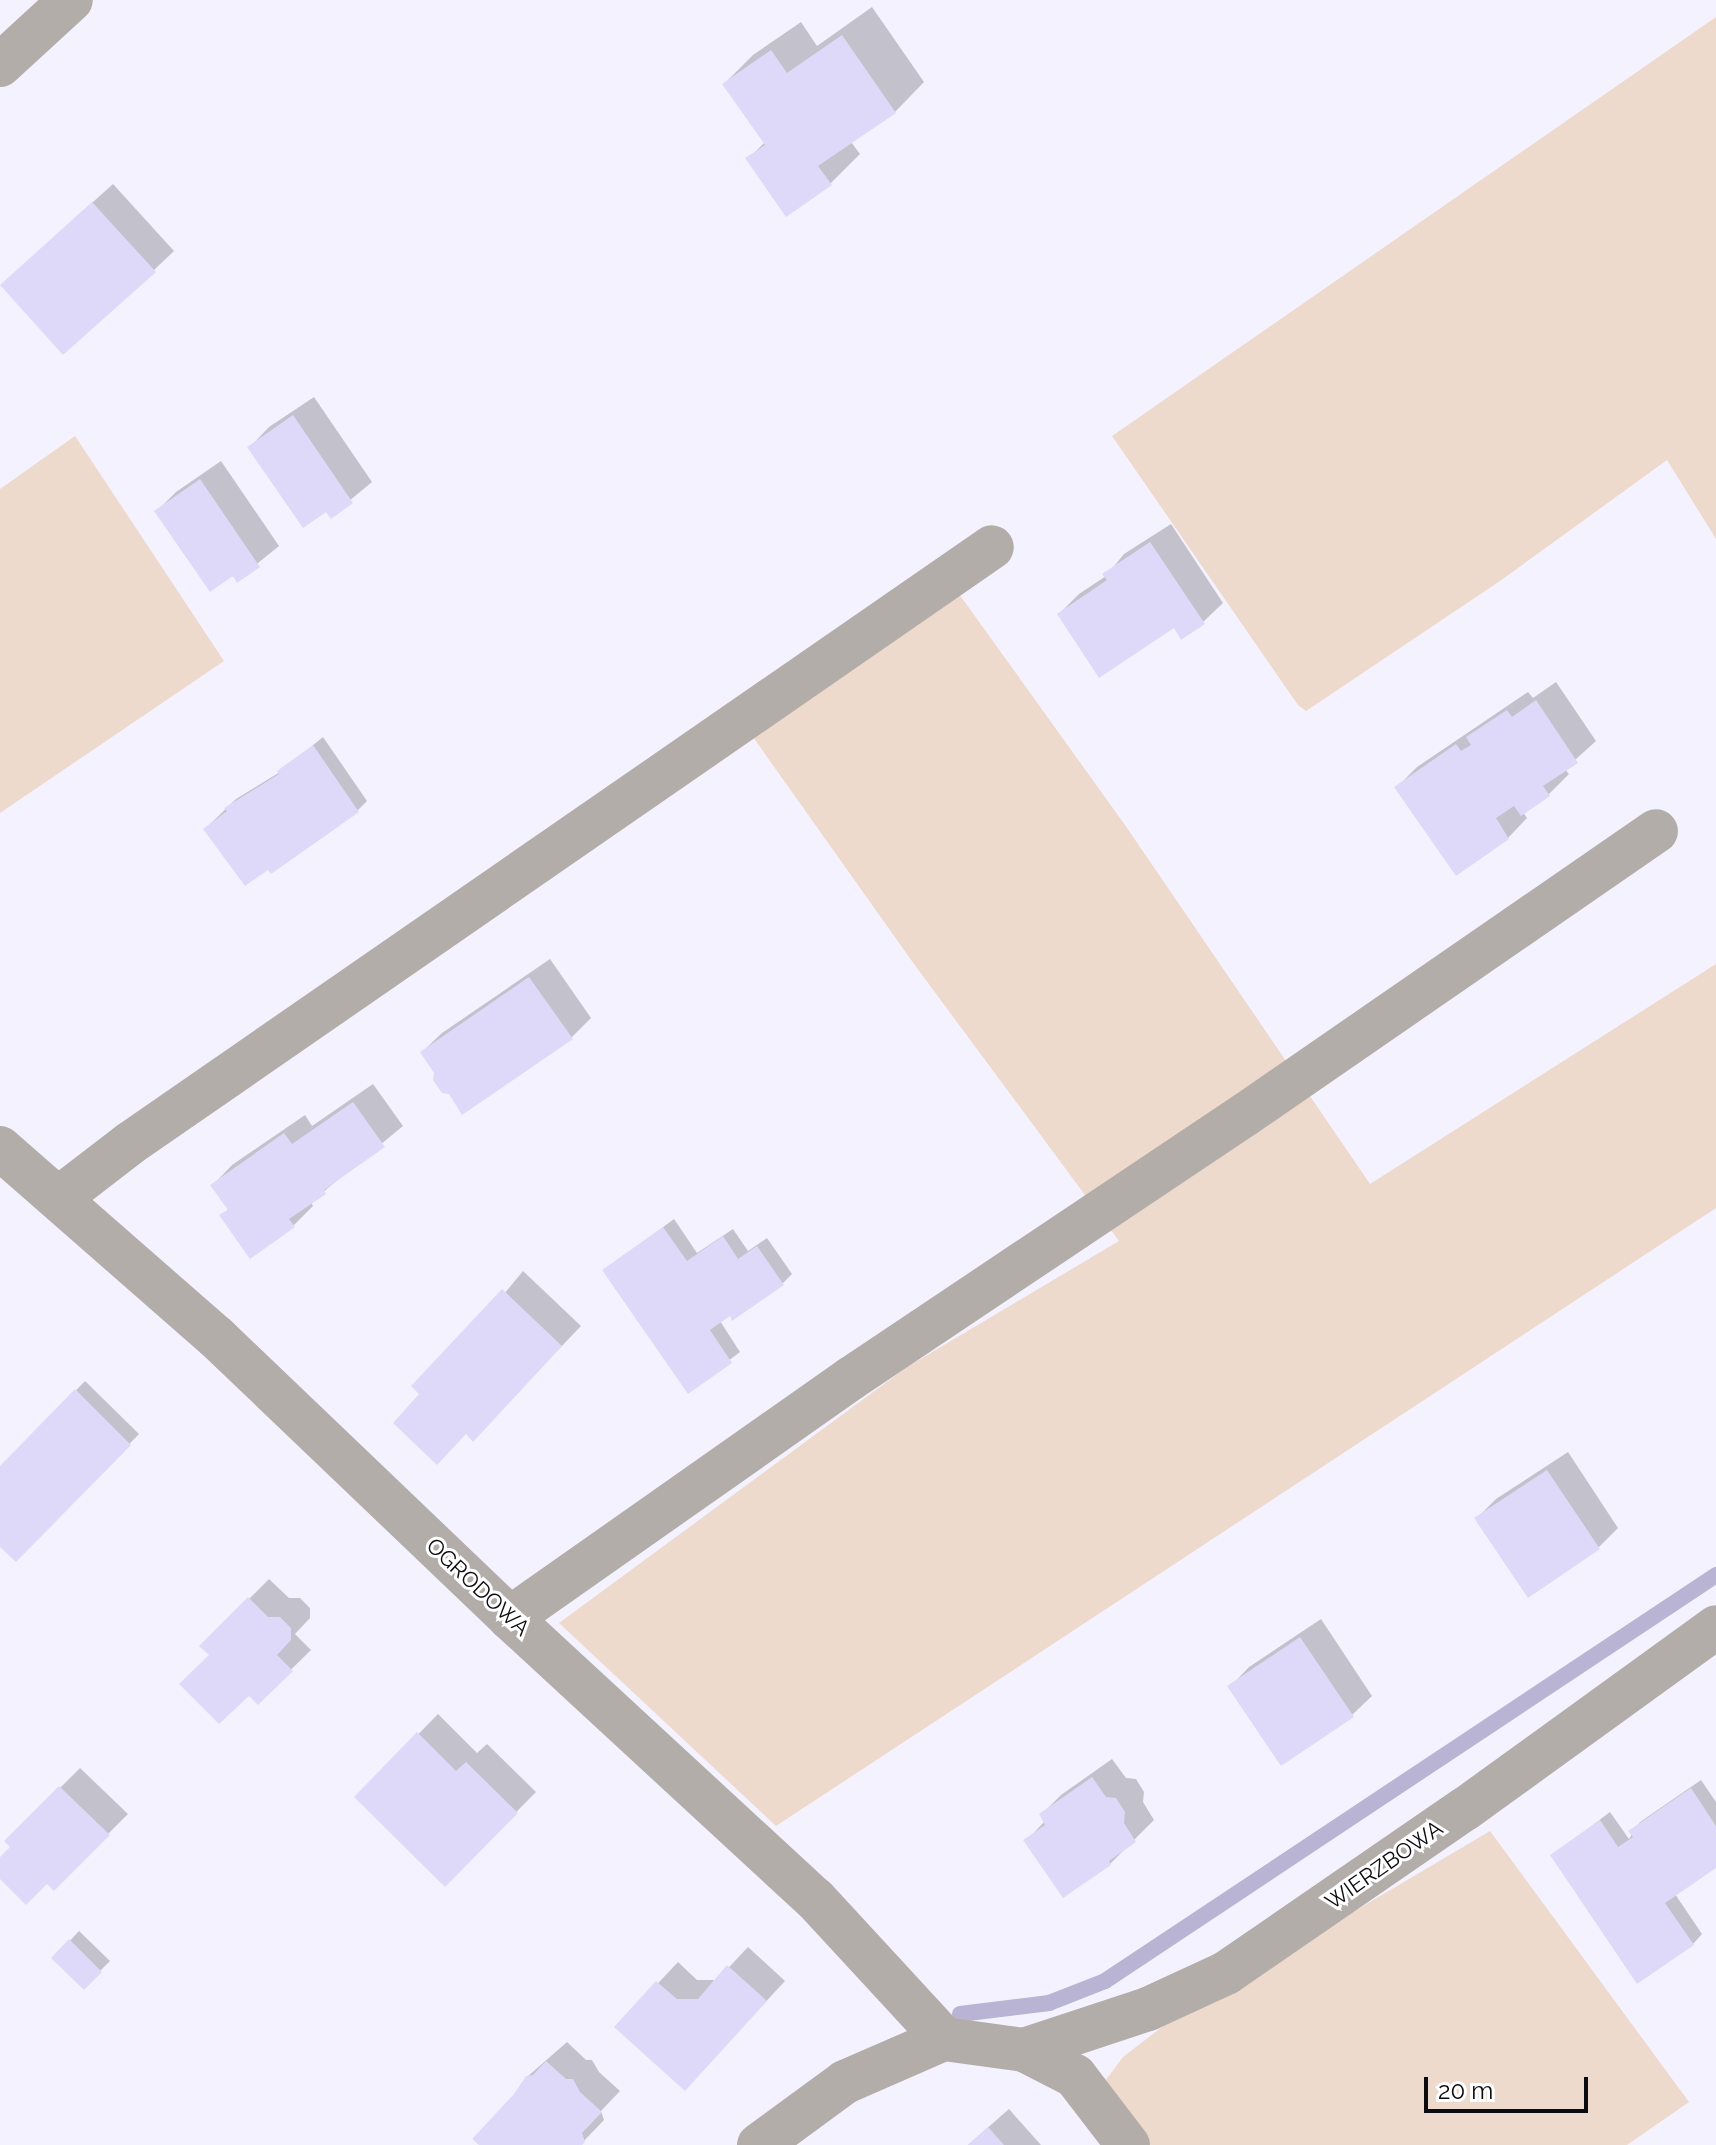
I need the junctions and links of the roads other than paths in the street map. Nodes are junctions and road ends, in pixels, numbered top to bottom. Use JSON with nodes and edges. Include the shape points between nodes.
{"nodes":[{"id":1,"x":71,"y":0,"type":"edge"},
{"id":2,"x":0,"y":65,"type":"edge"},
{"id":3,"x":992,"y":547,"type":"dead end"},
{"id":4,"x":1656,"y":831,"type":"dead end"},
{"id":5,"x":0,"y":1148,"type":"edge"},
{"id":6,"x":59,"y":1198,"type":"junction"},
{"id":7,"x":510,"y":1618,"type":"junction"},
{"id":8,"x":1716,"y":1627,"type":"edge"},
{"id":9,"x":944,"y":2039,"type":"junction"},
{"id":10,"x":1024,"y":2050,"type":"junction"},
{"id":11,"x":759,"y":2145,"type":"edge"},
{"id":12,"x":1128,"y":2145,"type":"edge"}],
"edges":[{"from":1,"to":2,"type":"street"},
{"from":3,"to":6,"type":"street","via":[[129,1144]]},
{"from":4,"to":7,"type":"street","via":[[850,1379]]},
{"from":5,"to":6,"type":"street","name":"OGRODOWA"},
{"from":6,"to":7,"type":"street","name":"OGRODOWA","via":[[215,1336]]},
{"from":7,"to":9,"type":"street","name":"OGRODOWA","via":[[815,1899]]},
{"from":8,"to":10,"type":"street","name":"WIERZBOWA","via":[[1226,1973],[1148,2009]]},
{"from":9,"to":10,"type":"street"},
{"from":9,"to":11,"type":"street","via":[[845,2082]]},
{"from":10,"to":12,"type":"street","via":[[1075,2076]]}]}
